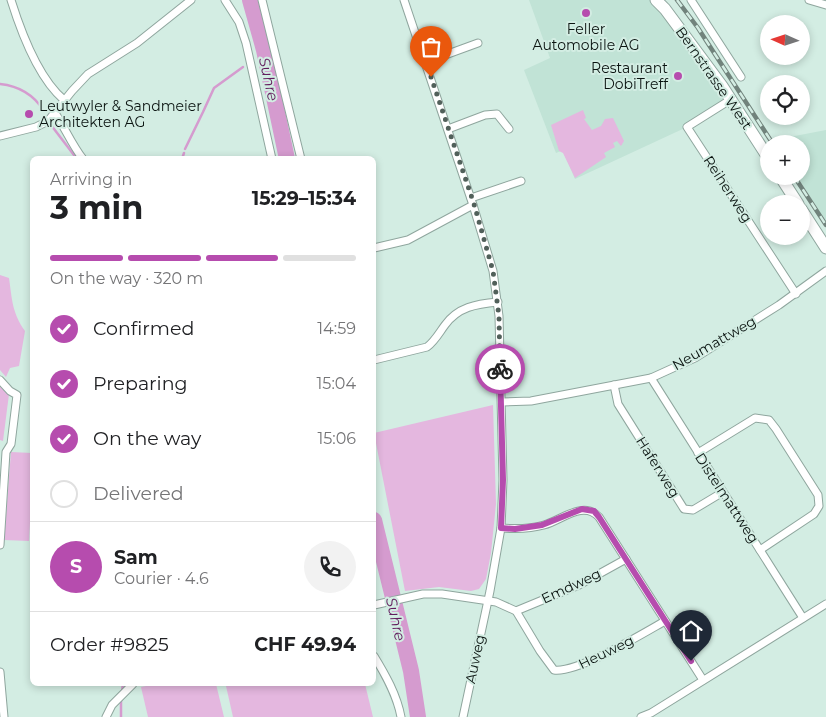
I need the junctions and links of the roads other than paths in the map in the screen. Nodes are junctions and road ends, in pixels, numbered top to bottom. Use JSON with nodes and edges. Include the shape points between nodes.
{"nodes":[{"id":1,"x":11,"y":0,"type":"edge"},
{"id":2,"x":191,"y":0,"type":"edge"},
{"id":3,"x":225,"y":0,"type":"edge"},
{"id":4,"x":262,"y":0,"type":"edge"},
{"id":5,"x":404,"y":0,"type":"edge"},
{"id":6,"x":656,"y":0,"type":"edge"},
{"id":7,"x":691,"y":0,"type":"edge"},
{"id":8,"x":809,"y":0,"type":"edge"},
{"id":9,"x":826,"y":5,"type":"edge"},
{"id":10,"x":478,"y":43,"type":"dead end"},
{"id":11,"x":426,"y":62,"type":"junction"},
{"id":12,"x":742,"y":77,"type":"dead end"},
{"id":13,"x":64,"y":100,"type":"junction"},
{"id":14,"x":730,"y":100,"type":"junction"},
{"id":15,"x":55,"y":113,"type":"junction"},
{"id":16,"x":448,"y":129,"type":"junction"},
{"id":17,"x":509,"y":130,"type":"dead end"},
{"id":18,"x":0,"y":136,"type":"edge"},
{"id":19,"x":760,"y":145,"type":"edge"},
{"id":20,"x":81,"y":156,"type":"edge"},
{"id":21,"x":271,"y":156,"type":"edge"},
{"id":22,"x":300,"y":156,"type":"edge"},
{"id":23,"x":521,"y":181,"type":"dead end"},
{"id":24,"x":472,"y":201,"type":"junction"},
{"id":25,"x":810,"y":224,"type":"edge"},
{"id":26,"x":376,"y":248,"type":"edge"},
{"id":27,"x":826,"y":248,"type":"edge"},
{"id":28,"x":826,"y":271,"type":"edge"},
{"id":29,"x":796,"y":294,"type":"junction"},
{"id":30,"x":498,"y":302,"type":"junction"},
{"id":31,"x":376,"y":360,"type":"edge"},
{"id":32,"x":650,"y":378,"type":"junction"},
{"id":33,"x":0,"y":380,"type":"edge"},
{"id":34,"x":614,"y":385,"type":"junction"},
{"id":35,"x":502,"y":402,"type":"junction"},
{"id":36,"x":3,"y":452,"type":"edge"},
{"id":37,"x":698,"y":453,"type":"junction"},
{"id":38,"x":723,"y":492,"type":"junction"},
{"id":39,"x":501,"y":528,"type":"junction"},
{"id":40,"x":0,"y":546,"type":"edge"},
{"id":41,"x":760,"y":550,"type":"junction"},
{"id":42,"x":626,"y":559,"type":"junction"},
{"id":43,"x":487,"y":601,"type":"junction"},
{"id":44,"x":826,"y":604,"type":"edge"},
{"id":45,"x":376,"y":605,"type":"edge"},
{"id":46,"x":516,"y":611,"type":"junction"},
{"id":47,"x":803,"y":618,"type":"junction"},
{"id":48,"x":665,"y":621,"type":"junction"},
{"id":49,"x":376,"y":659,"type":"edge"},
{"id":50,"x":0,"y":672,"type":"edge"},
{"id":51,"x":0,"y":679,"type":"edge"},
{"id":52,"x":703,"y":680,"type":"junction"},
{"id":53,"x":131,"y":686,"type":"edge"},
{"id":54,"x":4,"y":717,"type":"edge"},
{"id":55,"x":106,"y":717,"type":"edge"},
{"id":56,"x":401,"y":717,"type":"edge"},
{"id":57,"x":463,"y":717,"type":"edge"},
{"id":58,"x":641,"y":717,"type":"edge"}],
"edges":[{"from":1,"to":13,"type":"street","via":[[34,57],[49,83]]},
{"from":2,"to":13,"type":"street","via":[[88,74]]},
{"from":3,"to":21,"type":"street","via":[[239,22],[246,43]]},
{"from":4,"to":22,"type":"street"},
{"from":5,"to":11,"type":"street","name":"Auweg"},
{"from":6,"to":14,"type":"main road","name":"Bernstrasse West","via":[[692,44]]},
{"from":7,"to":12,"type":"street"},
{"from":8,"to":9,"type":"street"},
{"from":10,"to":11,"type":"street"},
{"from":11,"to":16,"type":"street","name":"Auweg"},
{"from":13,"to":15,"type":"street"},
{"from":14,"to":19,"type":"main road","name":"Bernstrasse West"},
{"from":14,"to":29,"type":"street","name":"Reiherweg","via":[[687,127]]},
{"from":15,"to":18,"type":"street","via":[[36,127]]},
{"from":15,"to":20,"type":"street"},
{"from":16,"to":17,"type":"street","via":[[485,115],[497,114]]},
{"from":16,"to":24,"type":"street","name":"Auweg"},
{"from":23,"to":24,"type":"street"},
{"from":24,"to":26,"type":"street","via":[[408,240]]},
{"from":24,"to":30,"type":"street","name":"Auweg","via":[[493,271]]},
{"from":25,"to":27,"type":"main road"},
{"from":28,"to":29,"type":"street","name":"Neumattweg"},
{"from":29,"to":32,"type":"street","name":"Neumattweg","via":[[695,358]]},
{"from":30,"to":31,"type":"street","via":[[466,307],[456,312],[427,347]]},
{"from":30,"to":35,"type":"street","name":"Auweg"},
{"from":32,"to":34,"type":"street","name":"Neumattweg"},
{"from":32,"to":37,"type":"street","name":"Distelmattweg"},
{"from":33,"to":36,"type":"street","via":[[18,395],[11,444]]},
{"from":34,"to":35,"type":"street","name":"Neumattweg","via":[[550,398]]},
{"from":34,"to":38,"type":"street","name":"Haferweg","via":[[618,404],[684,509],[693,510]]},
{"from":35,"to":39,"type":"street","name":"Auweg"},
{"from":36,"to":40,"type":"street"},
{"from":37,"to":38,"type":"street","name":"Distelmattweg"},
{"from":37,"to":41,"type":"street","via":[[755,418],[769,420],[776,429],[818,495],[819,506],[814,514]]},
{"from":38,"to":41,"type":"street","name":"Distelmattweg"},
{"from":39,"to":42,"type":"street","via":[[542,525],[582,509],[594,511]]},
{"from":39,"to":43,"type":"street","name":"Auweg"},
{"from":41,"to":47,"type":"street","name":"Distelmattweg"},
{"from":42,"to":46,"type":"street","name":"Emdweg","via":[[579,585]]},
{"from":42,"to":48,"type":"street"},
{"from":43,"to":45,"type":"street","via":[[424,594]]},
{"from":43,"to":46,"type":"street"},
{"from":43,"to":57,"type":"street","name":"Auweg"},
{"from":44,"to":47,"type":"street"},
{"from":46,"to":48,"type":"street","name":"Heuweg","via":[[554,670],[570,669]]},
{"from":47,"to":52,"type":"street"},
{"from":48,"to":52,"type":"street"},
{"from":49,"to":56,"type":"street"},
{"from":50,"to":51,"type":"street"},
{"from":51,"to":54,"type":"street"},
{"from":52,"to":58,"type":"street"},
{"from":53,"to":55,"type":"street","via":[[112,705]]}]}
